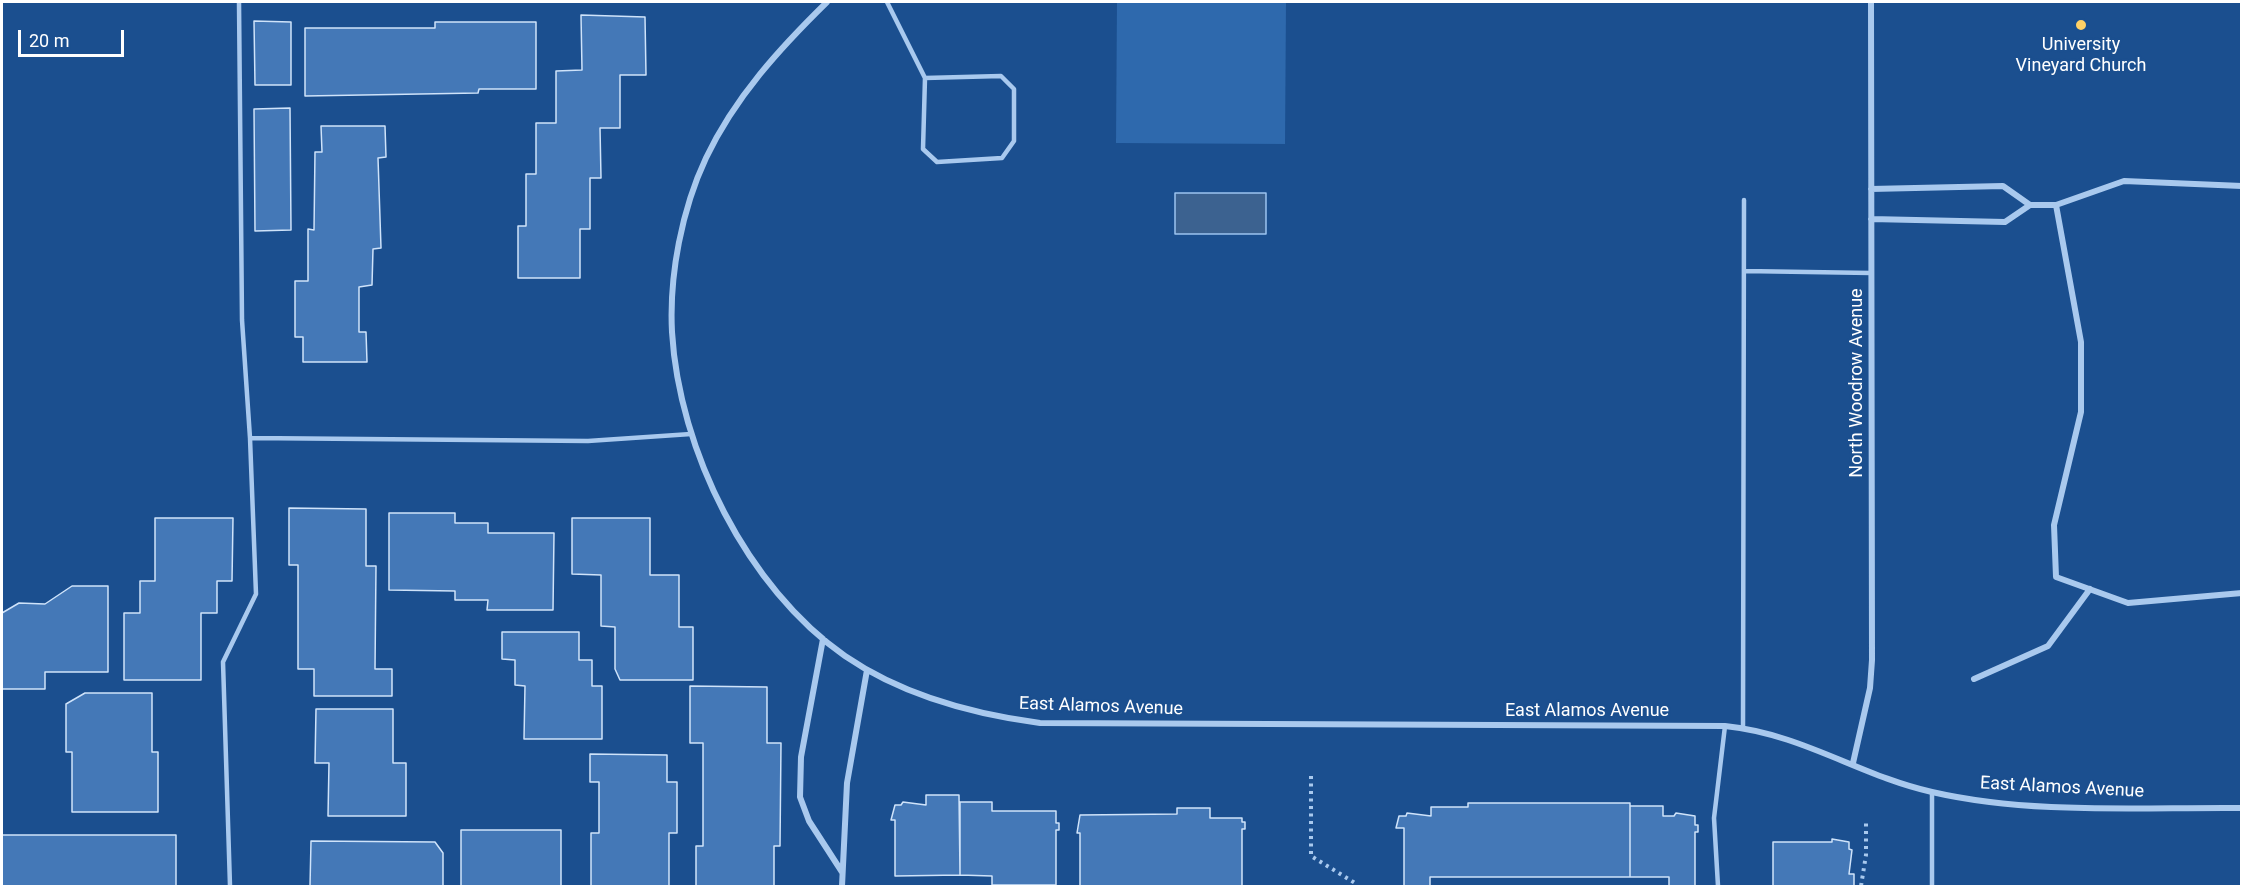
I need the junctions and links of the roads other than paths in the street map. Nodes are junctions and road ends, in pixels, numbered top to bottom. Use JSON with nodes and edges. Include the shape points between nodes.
{"nodes":[{"id":1,"x":239,"y":2,"type":"edge"},
{"id":2,"x":827,"y":2,"type":"edge"},
{"id":3,"x":887,"y":2,"type":"edge"},
{"id":4,"x":1871,"y":2,"type":"edge"},
{"id":5,"x":925,"y":78,"type":"junction"},
{"id":6,"x":2241,"y":186,"type":"edge"},
{"id":7,"x":1871,"y":189,"type":"junction"},
{"id":8,"x":1744,"y":200,"type":"dead end"},
{"id":9,"x":2030,"y":205,"type":"junction"},
{"id":10,"x":2056,"y":205,"type":"junction"},
{"id":11,"x":1871,"y":219,"type":"junction"},
{"id":12,"x":1744,"y":271,"type":"junction"},
{"id":13,"x":1871,"y":273,"type":"junction"},
{"id":14,"x":691,"y":434,"type":"junction"},
{"id":15,"x":249,"y":438,"type":"junction"},
{"id":16,"x":2090,"y":589,"type":"junction"},
{"id":17,"x":2241,"y":593,"type":"edge"},
{"id":18,"x":823,"y":639,"type":"junction"},
{"id":19,"x":867,"y":670,"type":"junction"},
{"id":20,"x":1974,"y":679,"type":"dead end"},
{"id":21,"x":1725,"y":726,"type":"junction"},
{"id":22,"x":1743,"y":728,"type":"junction"},
{"id":23,"x":1853,"y":763,"type":"junction"},
{"id":24,"x":1932,"y":792,"type":"junction"},
{"id":25,"x":2241,"y":808,"type":"edge"},
{"id":26,"x":842,"y":872,"type":"junction"},
{"id":27,"x":230,"y":886,"type":"edge"},
{"id":28,"x":842,"y":886,"type":"edge"},
{"id":29,"x":1718,"y":886,"type":"edge"},
{"id":30,"x":1932,"y":886,"type":"edge"}],
"edges":[{"from":1,"to":15,"type":"lane","via":[[242,320]]},
{"from":2,"to":14,"type":"street","name":"East Alamos Avenue","via":[[789,39],[736,104],[706,159],[685,222],[674,281],[672,331],[678,381]]},
{"from":3,"to":5,"type":"lane"},
{"from":4,"to":7,"type":"street","name":"North Woodrow Avenue"},
{"from":5,"to":5,"type":"lane","via":[[1001,76],[1014,89],[1014,141],[1002,158],[937,162],[923,149]]},
{"from":6,"to":10,"type":"street","via":[[2124,181]]},
{"from":7,"to":9,"type":"street","via":[[2003,186]]},
{"from":7,"to":11,"type":"street","name":"North Woodrow Avenue"},
{"from":8,"to":12,"type":"lane"},
{"from":9,"to":10,"type":"street"},
{"from":9,"to":11,"type":"street","via":[[2005,222]]},
{"from":10,"to":16,"type":"street","via":[[2080,342],[2080,412],[2054,525],[2056,577]]},
{"from":11,"to":13,"type":"street","name":"North Woodrow Avenue"},
{"from":12,"to":13,"type":"lane"},
{"from":12,"to":22,"type":"lane"},
{"from":13,"to":23,"type":"street","name":"North Woodrow Avenue","via":[[1872,660],[1870,688]]},
{"from":14,"to":15,"type":"lane","via":[[588,441]]},
{"from":14,"to":18,"type":"street","name":"East Alamos Avenue","via":[[718,501],[756,564]]},
{"from":15,"to":27,"type":"lane","via":[[256,594],[223,662]]},
{"from":16,"to":17,"type":"street","via":[[2128,603]]},
{"from":16,"to":20,"type":"street","via":[[2048,646]]},
{"from":18,"to":19,"type":"street","name":"East Alamos Avenue"},
{"from":18,"to":26,"type":"street","via":[[801,757],[800,791],[809,821]]},
{"from":19,"to":21,"type":"street","name":"East Alamos Avenue","via":[[949,705],[1005,718],[1076,724]]},
{"from":19,"to":26,"type":"street","via":[[847,783]]},
{"from":21,"to":22,"type":"street","name":"East Alamos Avenue"},
{"from":21,"to":29,"type":"lane","via":[[1714,818]]},
{"from":22,"to":23,"type":"street","name":"East Alamos Avenue","via":[[1797,742]]},
{"from":23,"to":24,"type":"street","name":"East Alamos Avenue"},
{"from":24,"to":25,"type":"street","name":"East Alamos Avenue","via":[[2037,805]]},
{"from":24,"to":30,"type":"lane"},
{"from":26,"to":28,"type":"street"}]}
